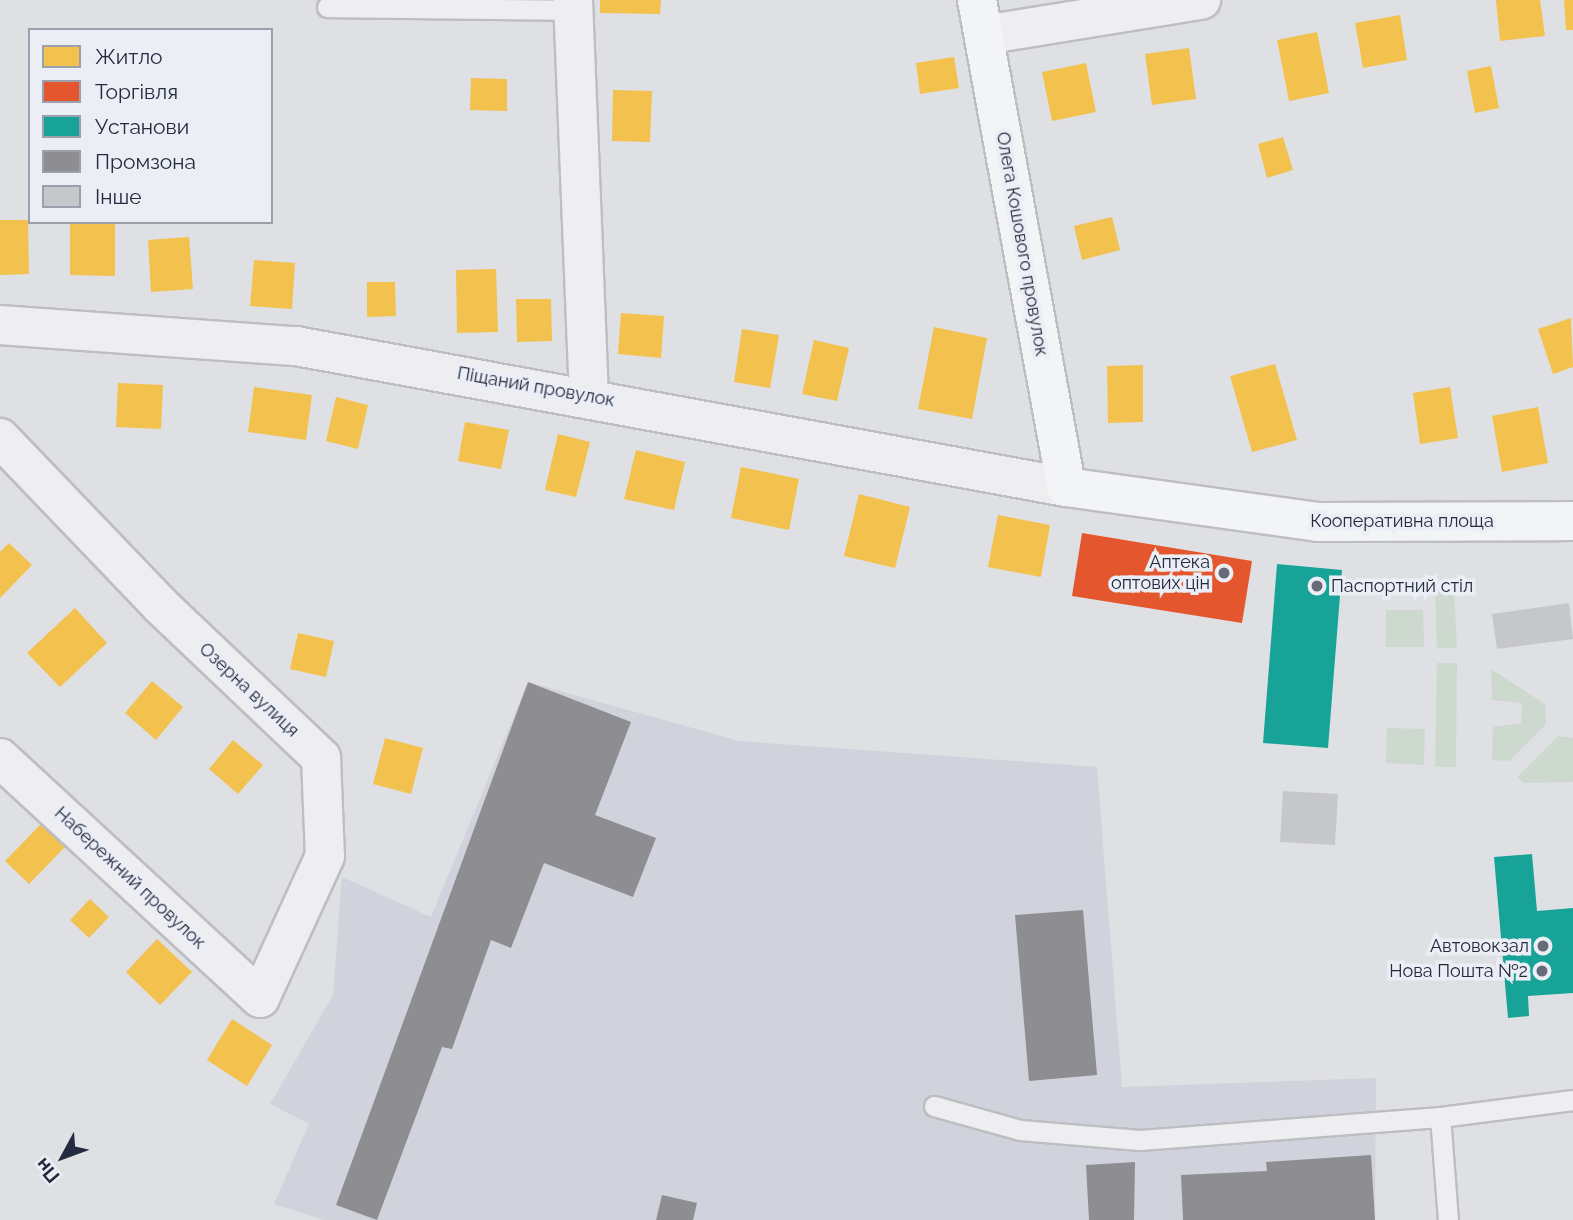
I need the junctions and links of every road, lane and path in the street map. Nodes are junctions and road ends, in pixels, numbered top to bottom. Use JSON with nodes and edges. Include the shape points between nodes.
{"nodes":[{"id":1,"x":1201,"y":0,"type":"edge"},
{"id":2,"x":573,"y":5,"type":"edge"},
{"id":3,"x":327,"y":7,"type":"dead end"},
{"id":4,"x":981,"y":17,"type":"edge"},
{"id":5,"x":0,"y":325,"type":"edge"},
{"id":6,"x":589,"y":395,"type":"junction"},
{"id":7,"x":0,"y":438,"type":"edge"},
{"id":8,"x":1066,"y":487,"type":"junction"},
{"id":9,"x":1573,"y":521,"type":"edge"},
{"id":10,"x":0,"y":758,"type":"edge"},
{"id":11,"x":260,"y":998,"type":"joint"},
{"id":12,"x":1573,"y":1100,"type":"edge"},
{"id":13,"x":934,"y":1106,"type":"dead end"},
{"id":14,"x":1440,"y":1117,"type":"junction"},
{"id":15,"x":1448,"y":1220,"type":"edge"}],
"edges":[{"from":1,"to":4,"type":"street"},
{"from":2,"to":3,"type":"lane"},
{"from":2,"to":6,"type":"street"},
{"from":4,"to":8,"type":"street","name":"Олега Кошового провулок"},
{"from":5,"to":6,"type":"street","name":"Піщаний провулок","via":[[296,346]]},
{"from":6,"to":8,"type":"street","name":"Піщаний провулок"},
{"from":7,"to":11,"type":"street","name":"Озерна вулиця","via":[[160,605],[321,758],[325,856]]},
{"from":8,"to":9,"type":"street","name":"Кооперативна площа","via":[[1317,522]]},
{"from":10,"to":11,"type":"street","name":"Набережний провулок"},
{"from":12,"to":14,"type":"lane"},
{"from":13,"to":14,"type":"lane","via":[[1020,1130],[1140,1140]]},
{"from":14,"to":15,"type":"lane"}]}
